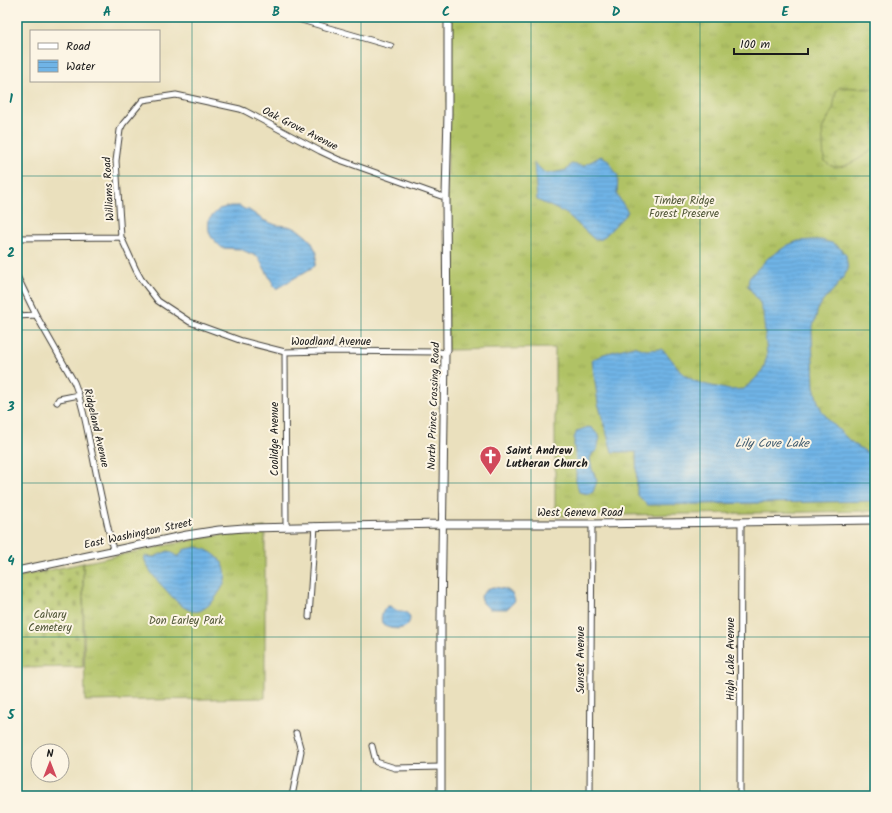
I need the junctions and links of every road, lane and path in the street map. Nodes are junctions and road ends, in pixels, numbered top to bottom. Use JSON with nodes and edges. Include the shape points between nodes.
{"nodes":[{"id":1,"x":291,"y":17,"type":"edge"},
{"id":2,"x":448,"y":17,"type":"edge"},
{"id":3,"x":391,"y":46,"type":"dead end"},
{"id":4,"x":143,"y":100,"type":"joint"},
{"id":5,"x":446,"y":196,"type":"junction"},
{"id":6,"x":121,"y":237,"type":"junction"},
{"id":7,"x":17,"y":238,"type":"edge"},
{"id":8,"x":17,"y":276,"type":"edge"},
{"id":9,"x":36,"y":315,"type":"junction"},
{"id":10,"x":17,"y":316,"type":"edge"},
{"id":11,"x":285,"y":352,"type":"junction"},
{"id":12,"x":445,"y":353,"type":"junction"},
{"id":13,"x":79,"y":395,"type":"junction"},
{"id":14,"x":57,"y":402,"type":"dead end"},
{"id":15,"x":875,"y":520,"type":"edge"},
{"id":16,"x":742,"y":522,"type":"junction"},
{"id":17,"x":442,"y":524,"type":"junction"},
{"id":18,"x":592,"y":524,"type":"junction"},
{"id":19,"x":314,"y":526,"type":"junction"},
{"id":20,"x":286,"y":527,"type":"junction"},
{"id":21,"x":113,"y":550,"type":"junction"},
{"id":22,"x":17,"y":571,"type":"edge"},
{"id":23,"x":309,"y":617,"type":"dead end"},
{"id":24,"x":296,"y":732,"type":"dead end"},
{"id":25,"x":372,"y":746,"type":"dead end"},
{"id":26,"x":441,"y":767,"type":"junction"},
{"id":27,"x":292,"y":796,"type":"edge"},
{"id":28,"x":441,"y":796,"type":"edge"},
{"id":29,"x":590,"y":796,"type":"edge"},
{"id":30,"x":740,"y":796,"type":"edge"}],
"edges":[{"from":1,"to":3,"type":"street"},
{"from":2,"to":5,"type":"main road","name":"North Prince Crossing Road"},
{"from":4,"to":5,"type":"street","name":"Oak Grove Avenue","via":[[176,95],[240,109],[331,157]]},
{"from":4,"to":6,"type":"street","name":"Williams Road","via":[[120,130],[116,161]]},
{"from":5,"to":12,"type":"main road","name":"North Prince Crossing Road"},
{"from":6,"to":7,"type":"street"},
{"from":6,"to":11,"type":"street","name":"Woodland Avenue","via":[[141,279],[158,301],[190,322],[242,341]]},
{"from":8,"to":9,"type":"street","name":"Ridgeland Avenue"},
{"from":9,"to":10,"type":"street"},
{"from":9,"to":13,"type":"street","name":"Ridgeland Avenue"},
{"from":11,"to":12,"type":"street","name":"Woodland Avenue"},
{"from":11,"to":20,"type":"street","name":"Coolidge Avenue"},
{"from":12,"to":17,"type":"main road","name":"North Prince Crossing Road"},
{"from":13,"to":14,"type":"street","via":[[59,399]]},
{"from":13,"to":21,"type":"street","name":"Ridgeland Avenue"},
{"from":15,"to":16,"type":"main road","name":"West Geneva Road"},
{"from":16,"to":18,"type":"main road","name":"West Geneva Road"},
{"from":16,"to":30,"type":"street","name":"High Lake Avenue"},
{"from":17,"to":18,"type":"main road","name":"West Geneva Road"},
{"from":17,"to":19,"type":"main road","name":"West Geneva Road"},
{"from":17,"to":26,"type":"main road","name":"North Prince Crossing Road"},
{"from":18,"to":29,"type":"street","name":"Sunset Avenue"},
{"from":19,"to":20,"type":"main road","name":"West Geneva Road"},
{"from":19,"to":23,"type":"street"},
{"from":20,"to":21,"type":"main road","name":"East Washington Street","via":[[206,532]]},
{"from":21,"to":22,"type":"main road","name":"East Washington Street"},
{"from":24,"to":27,"type":"street","via":[[302,751]]},
{"from":25,"to":26,"type":"street","via":[[376,762],[395,768]]},
{"from":26,"to":28,"type":"main road","name":"North Prince Crossing Road"}]}
